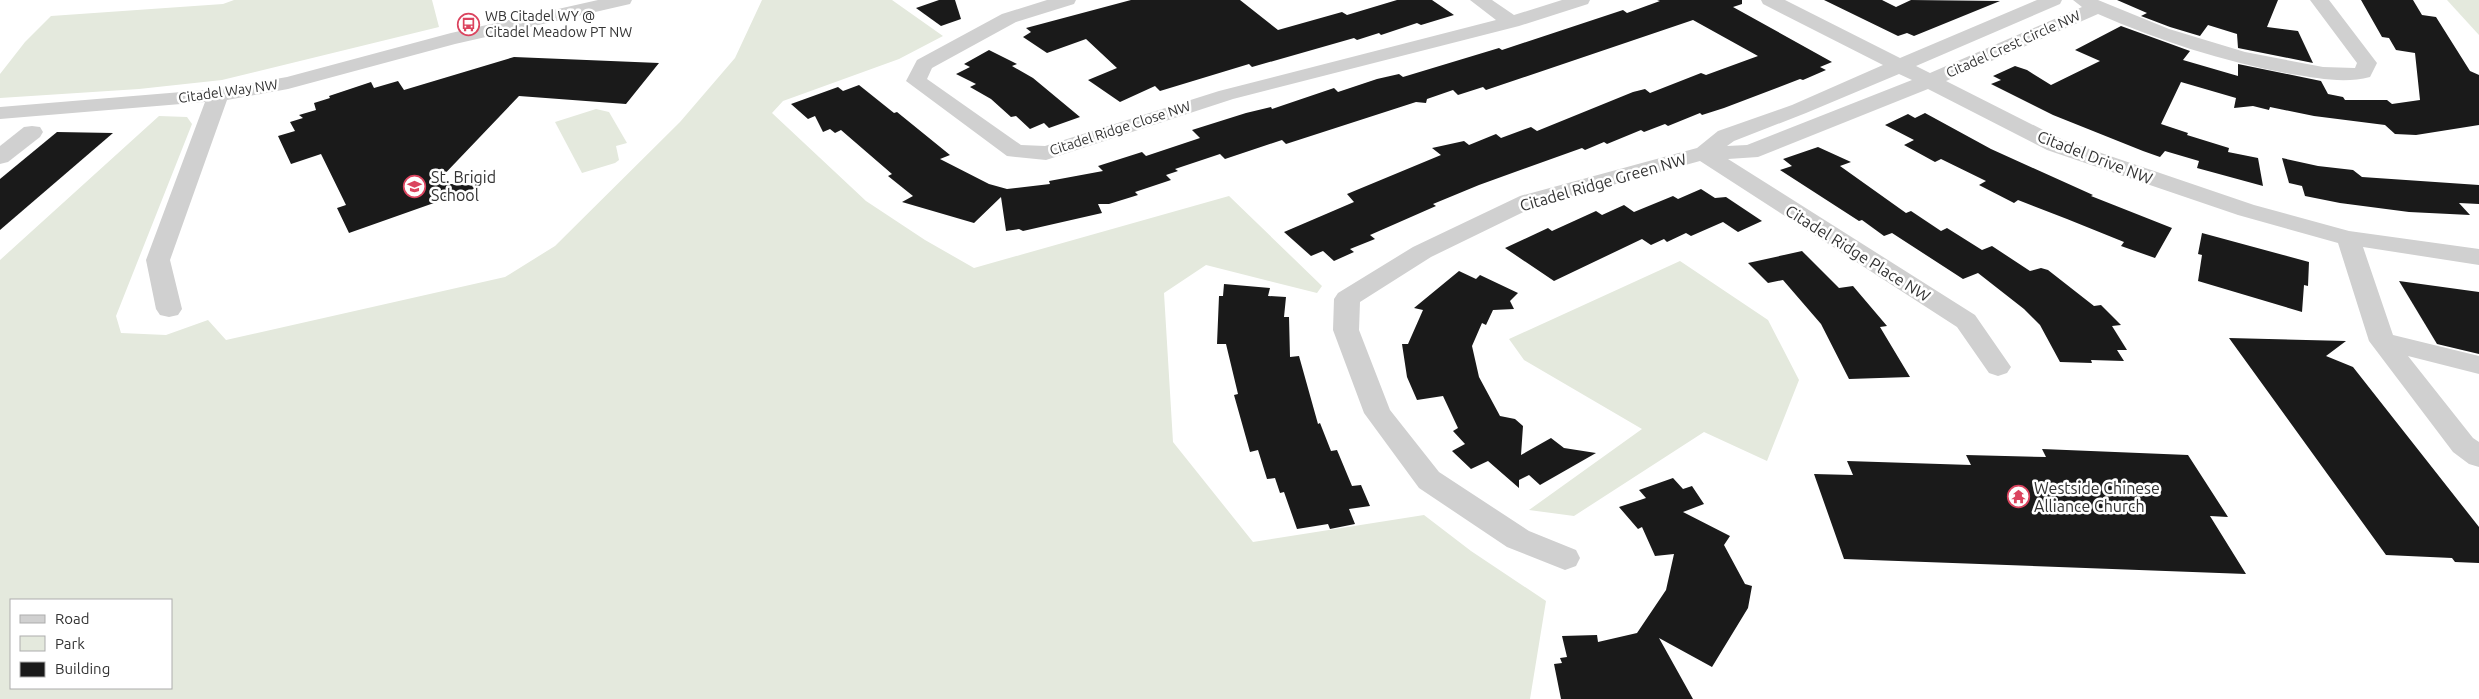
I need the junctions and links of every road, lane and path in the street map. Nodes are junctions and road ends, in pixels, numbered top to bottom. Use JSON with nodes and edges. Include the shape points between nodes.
{"nodes":[{"id":1,"x":563,"y":0,"type":"edge"},
{"id":2,"x":624,"y":0,"type":"edge"},
{"id":3,"x":1067,"y":0,"type":"edge"},
{"id":4,"x":1479,"y":0,"type":"edge"},
{"id":5,"x":1581,"y":0,"type":"edge"},
{"id":6,"x":1770,"y":0,"type":"edge"},
{"id":7,"x":2053,"y":0,"type":"edge"},
{"id":8,"x":2319,"y":0,"type":"edge"},
{"id":9,"x":2090,"y":4,"type":"edge"},
{"id":10,"x":1512,"y":22,"type":"junction"},
{"id":11,"x":451,"y":39,"type":"junction"},
{"id":12,"x":1897,"y":66,"type":"junction"},
{"id":13,"x":1928,"y":82,"type":"junction"},
{"id":14,"x":218,"y":95,"type":"junction"},
{"id":15,"x":0,"y":113,"type":"edge"},
{"id":16,"x":32,"y":132,"type":"dead end"},
{"id":17,"x":1703,"y":153,"type":"junction"},
{"id":18,"x":0,"y":156,"type":"edge"},
{"id":19,"x":2348,"y":238,"type":"junction"},
{"id":20,"x":2479,"y":248,"type":"edge"},
{"id":21,"x":2442,"y":252,"type":"junction"},
{"id":22,"x":2479,"y":257,"type":"edge"},
{"id":23,"x":169,"y":309,"type":"dead end"},
{"id":24,"x":2382,"y":341,"type":"junction"},
{"id":25,"x":2479,"y":365,"type":"edge"},
{"id":26,"x":1998,"y":367,"type":"dead end"},
{"id":27,"x":2479,"y":456,"type":"edge"},
{"id":28,"x":1565,"y":558,"type":"dead end"}],
"edges":[{"from":1,"to":11,"type":"street","name":"Citadel Way NW"},
{"from":2,"to":11,"type":"street","name":"Citadel Way NW"},
{"from":3,"to":10,"type":"street","name":"Citadel Ridge Close NW","via":[[1009,18],[956,46],[924,64],[916,81],[1015,151],[1046,153],[1226,95]]},
{"from":4,"to":10,"type":"street"},
{"from":5,"to":10,"type":"street","name":"Citadel Ridge Close NW"},
{"from":6,"to":12,"type":"street","name":"Citadel Drive NW"},
{"from":7,"to":12,"type":"street","name":"Citadel Crest Circle NW"},
{"from":8,"to":9,"type":"street","name":"Citadel Crest Circle NW","via":[[2367,63],[2363,73],[2347,76],[2254,62],[2170,37]]},
{"from":9,"to":13,"type":"street","name":"Citadel Crest Circle NW"},
{"from":11,"to":14,"type":"street","name":"Citadel Way NW","via":[[288,83]]},
{"from":12,"to":13,"type":"street","name":"Citadel Drive NW"},
{"from":12,"to":17,"type":"street","name":"Citadel Ridge Green NW","via":[[1799,109],[1726,136]]},
{"from":13,"to":17,"type":"street","name":"Citadel Ridge Green NW","via":[[1750,152]]},
{"from":13,"to":19,"type":"street","name":"Citadel Drive NW","via":[[2055,145],[2246,210]]},
{"from":14,"to":15,"type":"street","name":"Citadel Way NW"},
{"from":14,"to":23,"type":"street","via":[[158,260]]},
{"from":16,"to":18,"type":"street"},
{"from":17,"to":26,"type":"street","name":"Citadel Ridge Place NW","via":[[1966,321]]},
{"from":17,"to":28,"type":"street","name":"Citadel Ridge Green NW","via":[[1528,201],[1422,252],[1346,299],[1346,330],[1378,413],[1429,480],[1518,539]]},
{"from":19,"to":21,"type":"street","name":"Citadel Drive NW"},
{"from":19,"to":24,"type":"street"},
{"from":20,"to":21,"type":"street","name":"Citadel Drive NW"},
{"from":21,"to":22,"type":"street","name":"Citadel Drive NW"},
{"from":24,"to":25,"type":"street"},
{"from":24,"to":27,"type":"street","via":[[2463,445]]}]}
